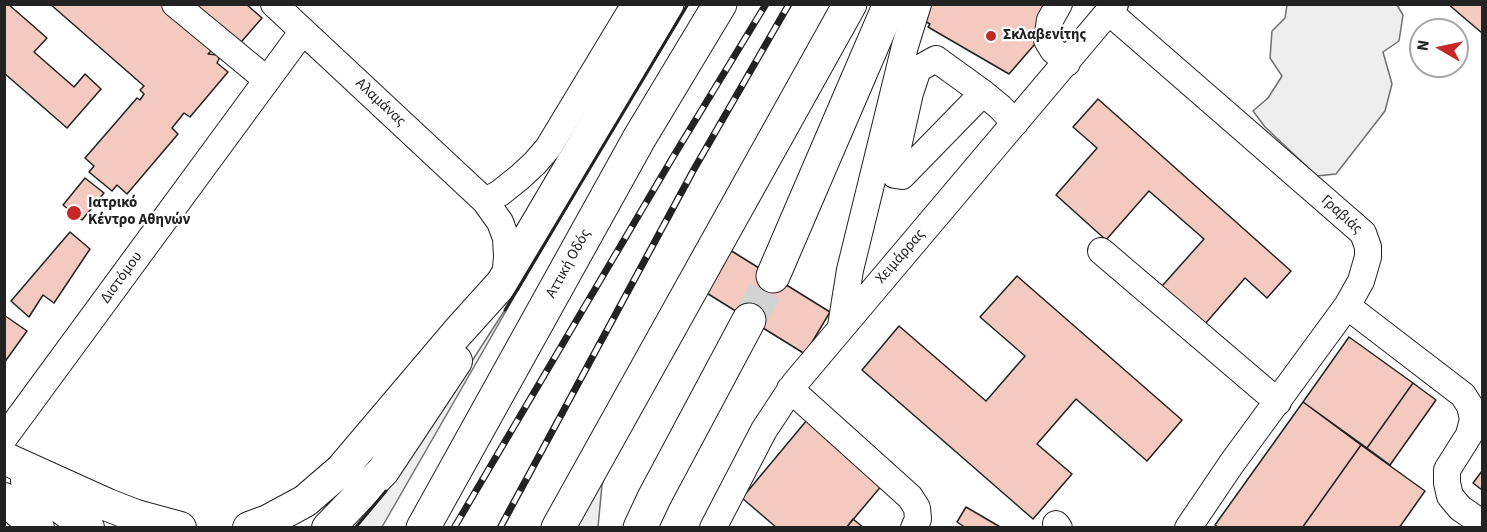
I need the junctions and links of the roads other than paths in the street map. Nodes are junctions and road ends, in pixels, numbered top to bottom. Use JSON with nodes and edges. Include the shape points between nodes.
{"nodes":[{"id":1,"x":175,"y":4,"type":"edge"},
{"id":2,"x":274,"y":4,"type":"edge"},
{"id":3,"x":635,"y":4,"type":"edge"},
{"id":4,"x":667,"y":4,"type":"edge"},
{"id":5,"x":720,"y":4,"type":"edge"},
{"id":6,"x":850,"y":4,"type":"edge"},
{"id":7,"x":890,"y":4,"type":"edge"},
{"id":8,"x":918,"y":4,"type":"edge"},
{"id":9,"x":1059,"y":4,"type":"edge"},
{"id":10,"x":1112,"y":8,"type":"edge"},
{"id":11,"x":303,"y":31,"type":"junction"},
{"id":12,"x":1067,"y":63,"type":"junction"},
{"id":13,"x":267,"y":80,"type":"junction"},
{"id":14,"x":979,"y":99,"type":"dead end"},
{"id":15,"x":1012,"y":127,"type":"junction"},
{"id":16,"x":485,"y":201,"type":"junction"},
{"id":17,"x":1101,"y":251,"type":"dead end"},
{"id":18,"x":773,"y":276,"type":"tunnel mouth"},
{"id":19,"x":504,"y":280,"type":"junction"},
{"id":20,"x":1347,"y":306,"type":"junction"},
{"id":21,"x":749,"y":320,"type":"tunnel mouth"},
{"id":22,"x":841,"y":326,"type":"junction"},
{"id":23,"x":790,"y":389,"type":"junction"},
{"id":24,"x":1278,"y":402,"type":"junction"},
{"id":25,"x":4,"y":438,"type":"edge"},
{"id":26,"x":4,"y":460,"type":"edge"},
{"id":27,"x":4,"y":499,"type":"edge"},
{"id":28,"x":1482,"y":523,"type":"edge"},
{"id":29,"x":38,"y":528,"type":"edge"},
{"id":30,"x":88,"y":528,"type":"edge"},
{"id":31,"x":180,"y":528,"type":"edge"},
{"id":32,"x":249,"y":528,"type":"edge"},
{"id":33,"x":328,"y":528,"type":"edge"},
{"id":34,"x":423,"y":528,"type":"edge"},
{"id":35,"x":558,"y":528,"type":"edge"},
{"id":36,"x":640,"y":528,"type":"edge"},
{"id":37,"x":713,"y":528,"type":"edge"},
{"id":38,"x":914,"y":528,"type":"edge"},
{"id":39,"x":1188,"y":528,"type":"edge"}],
"edges":[{"from":1,"to":13,"type":"street"},
{"from":2,"to":11,"type":"street","name":"Αλαμάνας"},
{"from":3,"to":16,"type":"street","via":[[548,148],[520,177]]},
{"from":4,"to":19,"type":"highway"},
{"from":5,"to":34,"type":"highway","name":"Αττική Οδός","via":[[640,136]]},
{"from":6,"to":35,"type":"highway"},
{"from":7,"to":18,"type":"highway"},
{"from":8,"to":22,"type":"street","via":[[850,270]]},
{"from":9,"to":12,"type":"street","via":[[1050,20],[1047,40]]},
{"from":10,"to":12,"type":"street","name":"Χειμάρρας"},
{"from":10,"to":20,"type":"street","name":"Γραβιάς","via":[[1363,233],[1368,257]]},
{"from":11,"to":13,"type":"street","name":"Διστόμου"},
{"from":11,"to":16,"type":"street","name":"Αλαμάνας"},
{"from":12,"to":15,"type":"street","name":"Χειμάρρας"},
{"from":13,"to":25,"type":"street","name":"Διστόμου"},
{"from":14,"to":15,"type":"street"},
{"from":15,"to":22,"type":"street","name":"Χειμάρρας"},
{"from":16,"to":19,"type":"street","name":"Αλαμάνας","via":[[506,238]]},
{"from":17,"to":24,"type":"street"},
{"from":19,"to":32,"type":"main road","via":[[341,470],[305,501]]},
{"from":19,"to":33,"type":"main road","via":[[397,452]]},
{"from":20,"to":24,"type":"street","name":"Γραβιάς"},
{"from":20,"to":28,"type":"street","via":[[1463,395],[1470,406],[1473,419],[1469,435],[1448,470],[1447,483],[1455,502]]},
{"from":21,"to":36,"type":"highway"},
{"from":22,"to":23,"type":"street","name":"Χειμάρρας"},
{"from":23,"to":37,"type":"street","name":"Χειμάρρας"},
{"from":23,"to":38,"type":"street","via":[[910,497],[917,508]]},
{"from":24,"to":39,"type":"street","name":"Γραβιάς"},
{"from":26,"to":30,"type":"main road"},
{"from":26,"to":31,"type":"main road","via":[[136,516]]},
{"from":27,"to":29,"type":"main road"}]}
